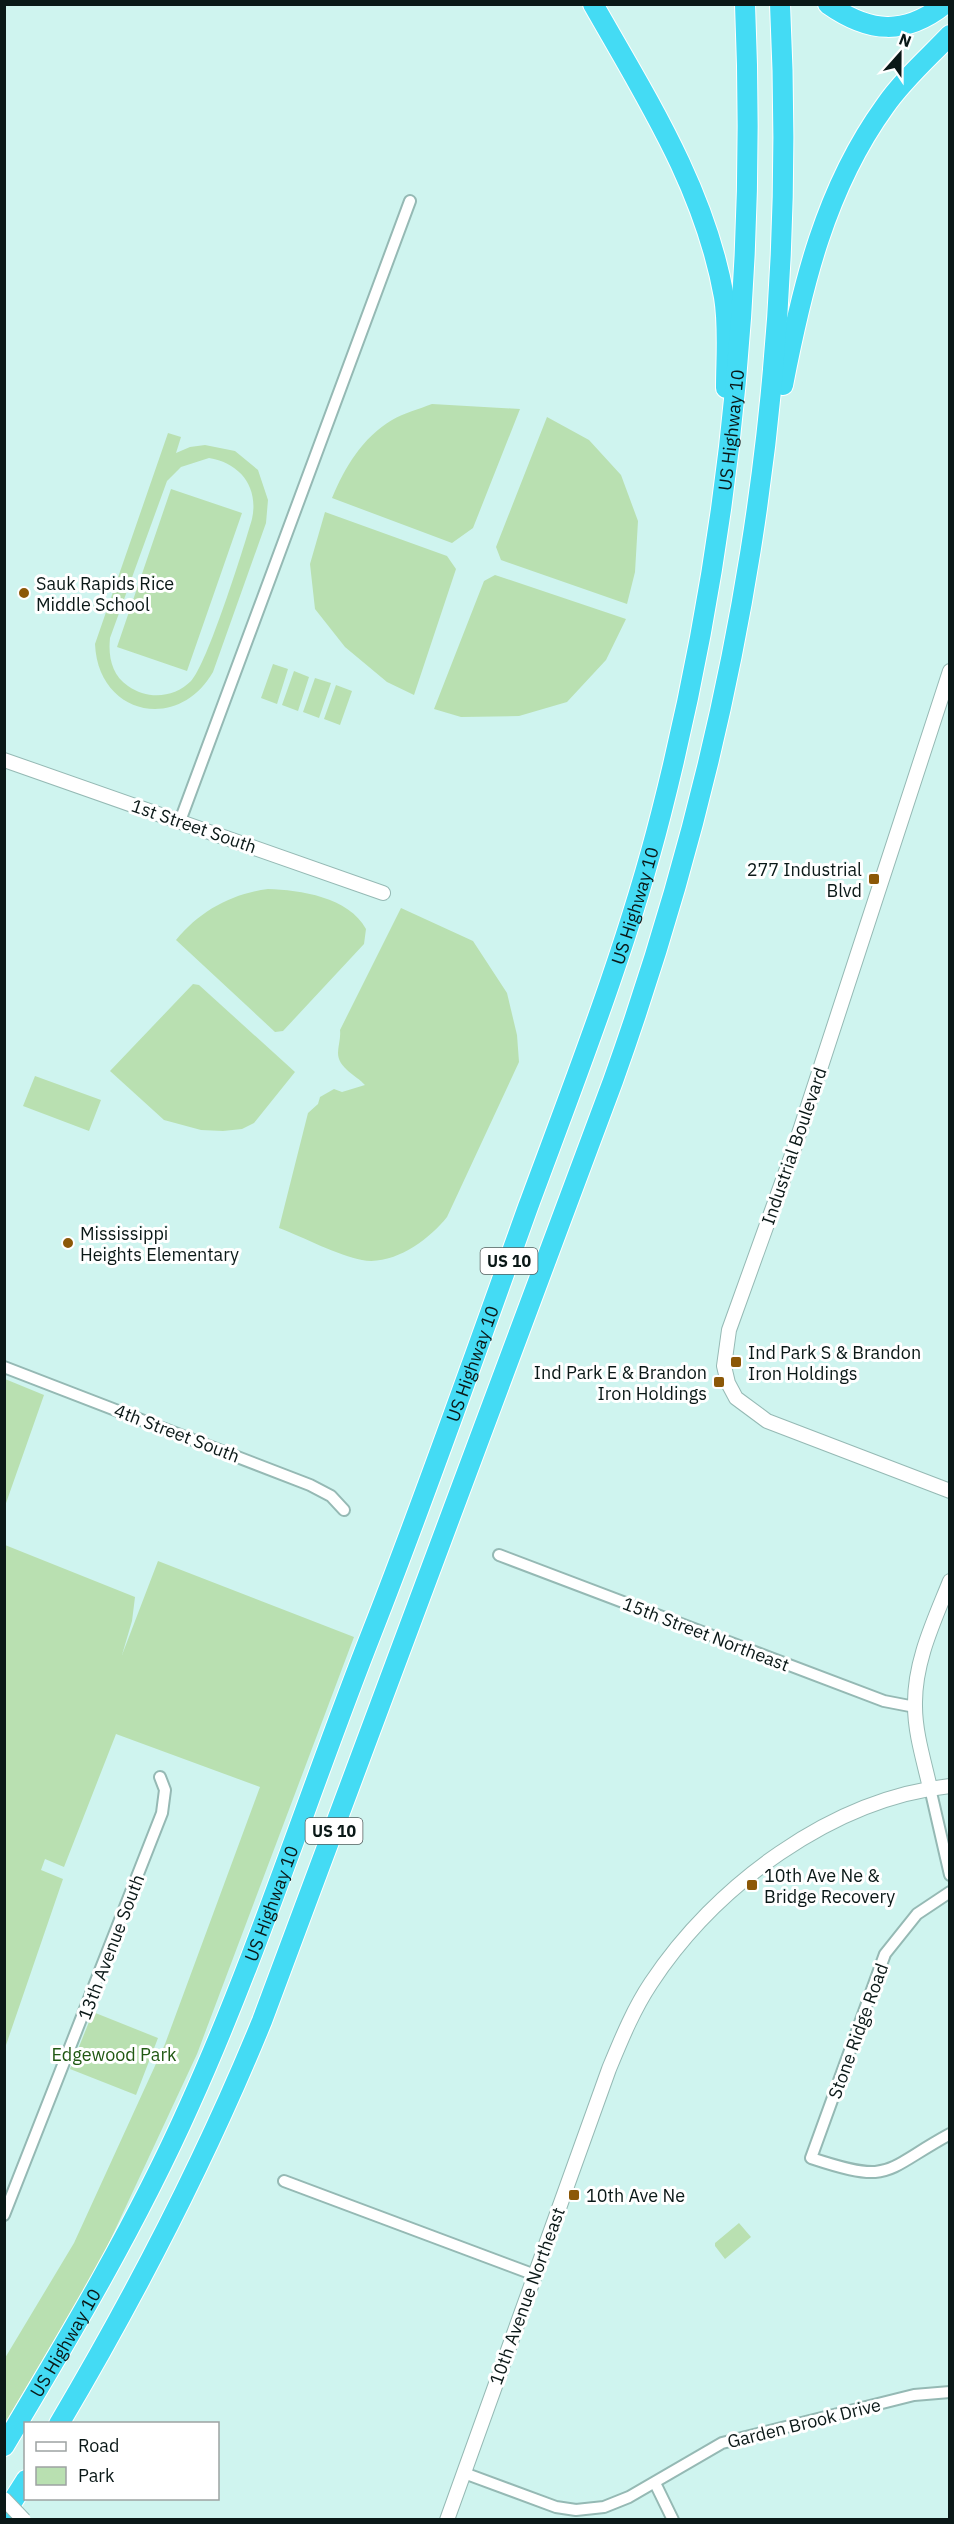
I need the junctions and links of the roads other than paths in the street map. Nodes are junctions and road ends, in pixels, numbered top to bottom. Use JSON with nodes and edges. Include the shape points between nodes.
{"nodes":[{"id":1,"x":592,"y":4,"type":"edge"},
{"id":2,"x":745,"y":4,"type":"edge"},
{"id":3,"x":780,"y":4,"type":"edge"},
{"id":4,"x":828,"y":4,"type":"edge"},
{"id":5,"x":945,"y":4,"type":"edge"},
{"id":6,"x":950,"y":35,"type":"edge"},
{"id":7,"x":410,"y":201,"type":"dead end"},
{"id":8,"x":734,"y":421,"type":"junction"},
{"id":9,"x":760,"y":505,"type":"junction"},
{"id":10,"x":950,"y":671,"type":"edge"},
{"id":11,"x":4,"y":760,"type":"edge"},
{"id":12,"x":180,"y":821,"type":"junction"},
{"id":13,"x":383,"y":893,"type":"dead end"},
{"id":14,"x":4,"y":1366,"type":"edge"},
{"id":15,"x":950,"y":1491,"type":"edge"},
{"id":16,"x":344,"y":1510,"type":"dead end"},
{"id":17,"x":499,"y":1555,"type":"dead end"},
{"id":18,"x":950,"y":1581,"type":"edge"},
{"id":19,"x":915,"y":1707,"type":"junction"},
{"id":20,"x":160,"y":1777,"type":"dead end"},
{"id":21,"x":950,"y":1786,"type":"edge"},
{"id":22,"x":930,"y":1788,"type":"junction"},
{"id":23,"x":950,"y":1875,"type":"edge"},
{"id":24,"x":950,"y":1892,"type":"edge"},
{"id":25,"x":950,"y":2134,"type":"edge"},
{"id":26,"x":284,"y":2181,"type":"dead end"},
{"id":27,"x":4,"y":2215,"type":"edge"},
{"id":28,"x":535,"y":2275,"type":"junction"},
{"id":29,"x":950,"y":2392,"type":"edge"},
{"id":30,"x":60,"y":2422,"type":"edge"},
{"id":31,"x":4,"y":2446,"type":"edge"},
{"id":32,"x":464,"y":2473,"type":"junction"},
{"id":33,"x":24,"y":2483,"type":"edge"},
{"id":34,"x":655,"y":2483,"type":"junction"},
{"id":35,"x":4,"y":2499,"type":"edge"},
{"id":36,"x":4,"y":2515,"type":"edge"},
{"id":37,"x":24,"y":2520,"type":"edge"},
{"id":38,"x":447,"y":2520,"type":"edge"},
{"id":39,"x":673,"y":2520,"type":"edge"}],
"edges":[{"from":1,"to":8,"type":"highway","via":[[665,131],[711,237],[724,300],[726,391]]},
{"from":2,"to":8,"type":"highway","name":"US Highway 10","number":"US 10","via":[[749,196]]},
{"from":3,"to":9,"type":"highway","name":"US Highway 10","via":[[781,271]]},
{"from":4,"to":5,"type":"highway","via":[[862,24],[888,27],[921,21]]},
{"from":6,"to":9,"type":"highway","via":[[885,106],[828,210],[798,313]]},
{"from":7,"to":12,"type":"street"},
{"from":8,"to":31,"type":"highway","name":"US Highway 10","number":"US 10","via":[[710,588],[685,715],[648,864],[604,1001],[413,1527],[227,2018],[166,2157],[114,2259]]},
{"from":9,"to":30,"type":"highway","name":"US Highway 10","number":"US 10","via":[[719,723],[683,863],[624,1051],[238,2080],[158,2250]]},
{"from":10,"to":15,"type":"street","name":"Industrial Boulevard","via":[[793,1152],[729,1330],[724,1366],[736,1398],[766,1422]]},
{"from":11,"to":12,"type":"street","name":"1st Street South"},
{"from":12,"to":13,"type":"street","name":"1st Street South"},
{"from":14,"to":16,"type":"street","name":"4th Street South","via":[[310,1485],[331,1496]]},
{"from":17,"to":19,"type":"street","name":"15th Street Northeast","via":[[884,1701]]},
{"from":18,"to":19,"type":"street","via":[[919,1665]]},
{"from":19,"to":22,"type":"street"},
{"from":20,"to":27,"type":"street","name":"13th Avenue South","via":[[165,1790],[162,1814]]},
{"from":21,"to":22,"type":"street","name":"10th Avenue Northeast"},
{"from":22,"to":23,"type":"street"},
{"from":22,"to":28,"type":"street","name":"10th Avenue Northeast","via":[[851,1814],[754,1870],[716,1904],[668,1959],[622,2039]]},
{"from":24,"to":25,"type":"street","name":"Stone Ridge Road","via":[[917,1914],[885,1954],[811,2158],[870,2174],[891,2171]]},
{"from":26,"to":28,"type":"street"},
{"from":28,"to":32,"type":"street","name":"10th Avenue Northeast"},
{"from":29,"to":34,"type":"street","name":"Garden Brook Drive","via":[[914,2395],[722,2443]]},
{"from":32,"to":34,"type":"street","name":"Garden Brook Drive","via":[[556,2507],[576,2510],[604,2507]]},
{"from":32,"to":38,"type":"street","name":"10th Avenue Northeast"},
{"from":33,"to":36,"type":"highway"},
{"from":34,"to":39,"type":"street"},
{"from":35,"to":37,"type":"street","bridge":true}]}
